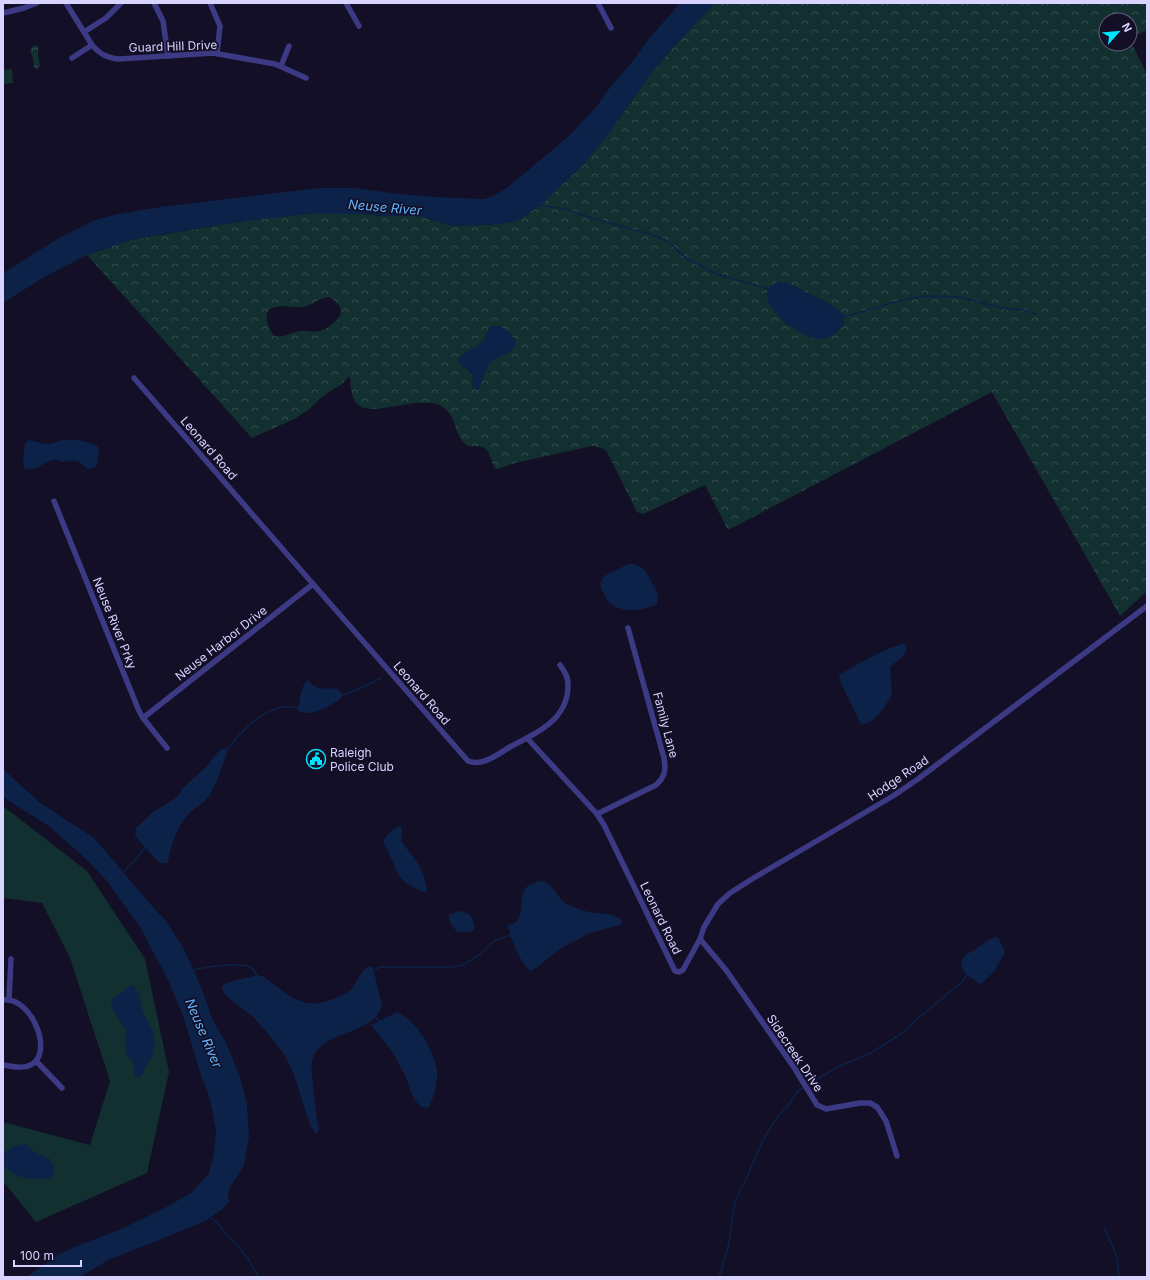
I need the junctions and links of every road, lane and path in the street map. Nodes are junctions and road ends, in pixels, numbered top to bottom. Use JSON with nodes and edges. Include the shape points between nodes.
{"nodes":[{"id":1,"x":36,"y":3,"type":"edge"},
{"id":2,"x":66,"y":3,"type":"edge"},
{"id":3,"x":121,"y":3,"type":"edge"},
{"id":4,"x":154,"y":3,"type":"edge"},
{"id":5,"x":210,"y":3,"type":"edge"},
{"id":6,"x":346,"y":3,"type":"edge"},
{"id":7,"x":598,"y":3,"type":"edge"},
{"id":8,"x":3,"y":13,"type":"edge"},
{"id":9,"x":359,"y":26,"type":"dead end"},
{"id":10,"x":611,"y":28,"type":"dead end"},
{"id":11,"x":84,"y":32,"type":"junction"},
{"id":12,"x":92,"y":45,"type":"junction"},
{"id":13,"x":290,"y":46,"type":"dead end"},
{"id":14,"x":217,"y":53,"type":"junction"},
{"id":15,"x":168,"y":56,"type":"junction"},
{"id":16,"x":72,"y":58,"type":"dead end"},
{"id":17,"x":281,"y":66,"type":"junction"},
{"id":18,"x":306,"y":78,"type":"dead end"},
{"id":19,"x":134,"y":378,"type":"dead end"},
{"id":20,"x":54,"y":501,"type":"dead end"},
{"id":21,"x":313,"y":584,"type":"junction"},
{"id":22,"x":1147,"y":606,"type":"edge"},
{"id":23,"x":628,"y":628,"type":"dead end"},
{"id":24,"x":560,"y":665,"type":"dead end"},
{"id":25,"x":143,"y":718,"type":"junction"},
{"id":26,"x":527,"y":738,"type":"junction"},
{"id":27,"x":167,"y":748,"type":"dead end"},
{"id":28,"x":597,"y":814,"type":"junction"},
{"id":29,"x":700,"y":939,"type":"junction"},
{"id":30,"x":11,"y":959,"type":"dead end"},
{"id":31,"x":675,"y":971,"type":"joint"},
{"id":32,"x":6,"y":999,"type":"edge"},
{"id":33,"x":36,"y":1061,"type":"junction"},
{"id":34,"x":3,"y":1065,"type":"edge"},
{"id":35,"x":62,"y":1088,"type":"dead end"},
{"id":36,"x":897,"y":1156,"type":"dead end"}],
"edges":[{"from":1,"to":8,"type":"street"},
{"from":2,"to":11,"type":"street","name":"Guard Hill Drive"},
{"from":3,"to":11,"type":"street","via":[[106,18]]},
{"from":4,"to":15,"type":"street","via":[[163,21]]},
{"from":5,"to":14,"type":"street","via":[[220,26]]},
{"from":6,"to":9,"type":"street"},
{"from":7,"to":10,"type":"street"},
{"from":11,"to":12,"type":"street","name":"Guard Hill Drive"},
{"from":12,"to":15,"type":"street","name":"Guard Hill Drive","via":[[101,54],[118,59]]},
{"from":12,"to":16,"type":"street"},
{"from":13,"to":17,"type":"street"},
{"from":14,"to":15,"type":"street","name":"Guard Hill Drive"},
{"from":14,"to":17,"type":"street","name":"Guard Hill Drive"},
{"from":17,"to":18,"type":"street","name":"Guard Hill Drive"},
{"from":19,"to":21,"type":"street","name":"Leonard Road"},
{"from":20,"to":25,"type":"street","name":"Neuse River Prky"},
{"from":21,"to":25,"type":"street","name":"Neuse Harbor Drive"},
{"from":21,"to":26,"type":"street","name":"Leonard Road","via":[[468,761],[483,761]]},
{"from":22,"to":29,"type":"street","name":"Hodge Road","via":[[918,779],[730,893],[718,904]]},
{"from":23,"to":28,"type":"street","name":"Family Lane","via":[[664,758],[665,774],[656,785]]},
{"from":24,"to":26,"type":"street","via":[[567,676],[568,690],[565,703],[560,714],[550,724]]},
{"from":25,"to":27,"type":"street","name":"Neuse River Prky"},
{"from":26,"to":28,"type":"street","name":"Leonard Road"},
{"from":28,"to":31,"type":"street","name":"Leonard Road"},
{"from":29,"to":31,"type":"street","name":"Hodge Road","via":[[683,970]]},
{"from":29,"to":36,"type":"street","name":"Sidecreek Drive","via":[[726,970],[817,1105],[826,1109],[870,1103],[877,1107],[884,1115]]},
{"from":30,"to":32,"type":"street"},
{"from":32,"to":33,"type":"street","via":[[22,1005],[34,1020],[40,1040],[39,1056]]},
{"from":33,"to":34,"type":"street","via":[[24,1067]]},
{"from":33,"to":35,"type":"street"}]}
